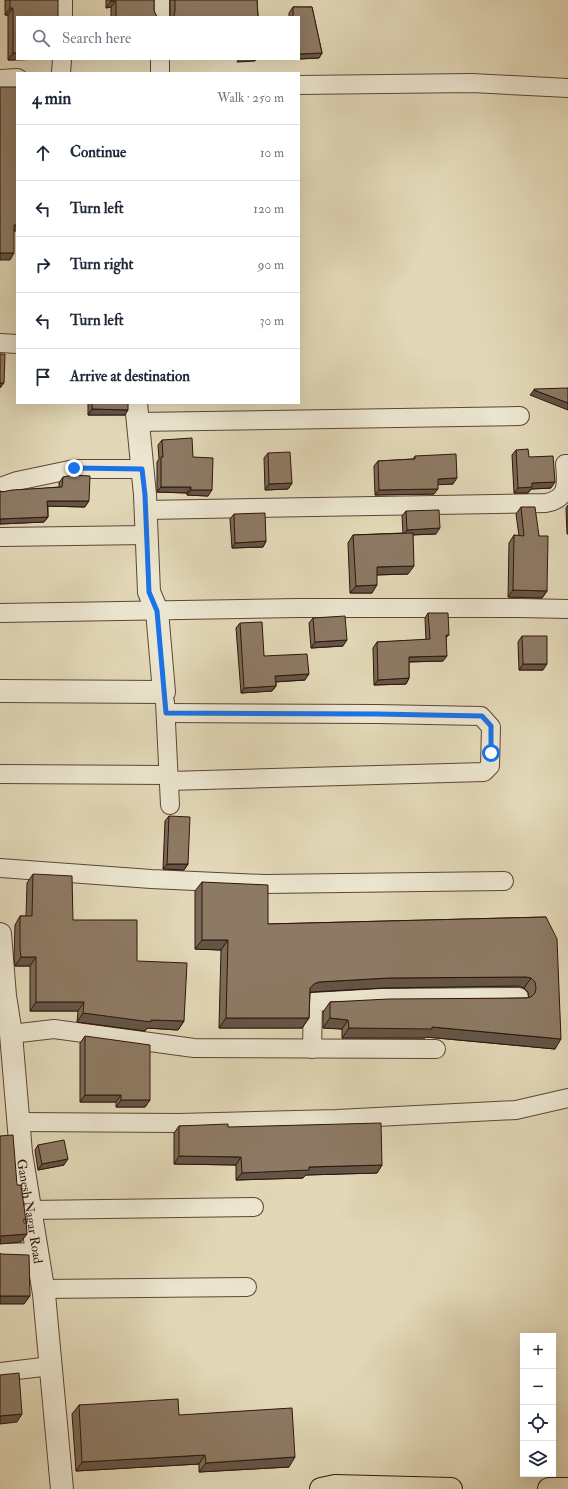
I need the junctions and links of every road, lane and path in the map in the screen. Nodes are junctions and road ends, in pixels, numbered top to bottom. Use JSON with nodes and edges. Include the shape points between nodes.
{"nodes":[{"id":1,"x":63,"y":0,"type":"edge"},
{"id":2,"x":160,"y":0,"type":"edge"},
{"id":3,"x":63,"y":16,"type":"edge"},
{"id":4,"x":160,"y":16,"type":"edge"},
{"id":5,"x":62,"y":60,"type":"edge"},
{"id":6,"x":160,"y":60,"type":"edge"},
{"id":7,"x":61,"y":72,"type":"edge"},
{"id":8,"x":160,"y":72,"type":"edge"},
{"id":9,"x":16,"y":80,"type":"edge"},
{"id":10,"x":0,"y":81,"type":"edge"},
{"id":11,"x":300,"y":85,"type":"edge"},
{"id":12,"x":568,"y":88,"type":"edge"},
{"id":13,"x":0,"y":344,"type":"edge"},
{"id":14,"x":16,"y":344,"type":"edge"},
{"id":15,"x":137,"y":413,"type":"edge"},
{"id":16,"x":520,"y":416,"type":"dead end"},
{"id":17,"x":568,"y":464,"type":"edge"},
{"id":18,"x":142,"y":469,"type":"junction"},
{"id":19,"x":0,"y":487,"type":"edge"},
{"id":20,"x":146,"y":510,"type":"junction"},
{"id":21,"x":147,"y":535,"type":"junction"},
{"id":22,"x":0,"y":537,"type":"edge"},
{"id":23,"x":568,"y":609,"type":"edge"},
{"id":24,"x":157,"y":611,"type":"junction"},
{"id":25,"x":0,"y":613,"type":"edge"},
{"id":26,"x":0,"y":691,"type":"edge"},
{"id":27,"x":165,"y":703,"type":"junction"},
{"id":28,"x":0,"y":774,"type":"edge"},
{"id":29,"x":169,"y":778,"type":"junction"},
{"id":30,"x":170,"y":805,"type":"dead end"},
{"id":31,"x":0,"y":868,"type":"edge"},
{"id":32,"x":504,"y":882,"type":"dead end"},
{"id":33,"x":0,"y":939,"type":"edge"},
{"id":34,"x":2,"y":996,"type":"edge"},
{"id":35,"x":519,"y":997,"type":"edge"},
{"id":36,"x":11,"y":1034,"type":"junction"},
{"id":37,"x":436,"y":1048,"type":"dead end"},
{"id":38,"x":312,"y":1049,"type":"junction"},
{"id":39,"x":568,"y":1098,"type":"edge"},
{"id":40,"x":18,"y":1122,"type":"junction"},
{"id":41,"x":254,"y":1207,"type":"dead end"},
{"id":42,"x":30,"y":1210,"type":"junction"},
{"id":43,"x":37,"y":1252,"type":"junction"},
{"id":44,"x":0,"y":1253,"type":"edge"},
{"id":45,"x":247,"y":1287,"type":"dead end"},
{"id":46,"x":43,"y":1289,"type":"junction"},
{"id":47,"x":50,"y":1366,"type":"junction"},
{"id":48,"x":0,"y":1372,"type":"edge"},
{"id":49,"x":62,"y":1489,"type":"edge"},
{"id":50,"x":321,"y":1489,"type":"edge"},
{"id":51,"x":452,"y":1489,"type":"edge"},
{"id":52,"x":549,"y":1489,"type":"edge"},
{"id":53,"x":568,"y":1489,"type":"edge"}],
"edges":[{"from":1,"to":3,"type":"street"},
{"from":2,"to":4,"type":"street"},
{"from":5,"to":7,"type":"street"},
{"from":6,"to":8,"type":"street"},
{"from":9,"to":10,"type":"street"},
{"from":11,"to":12,"type":"street","via":[[472,83]]},
{"from":13,"to":14,"type":"street"},
{"from":15,"to":16,"type":"street"},
{"from":15,"to":18,"type":"street"},
{"from":17,"to":20,"type":"street","via":[[567,489],[563,497],[546,503]]},
{"from":18,"to":19,"type":"street","via":[[74,468]]},
{"from":18,"to":20,"type":"street"},
{"from":20,"to":21,"type":"street"},
{"from":21,"to":22,"type":"street"},
{"from":21,"to":24,"type":"street","via":[[149,592]]},
{"from":23,"to":24,"type":"street","via":[[314,608]]},
{"from":24,"to":25,"type":"street"},
{"from":24,"to":27,"type":"street"},
{"from":26,"to":27,"type":"street"},
{"from":27,"to":29,"type":"street"},
{"from":27,"to":29,"type":"street","via":[[377,714],[482,716],[491,726],[490,766],[484,772]]},
{"from":28,"to":29,"type":"street"},
{"from":29,"to":30,"type":"street"},
{"from":31,"to":32,"type":"street","via":[[264,884]]},
{"from":33,"to":34,"type":"street","name":"Ganesh Nagar Road"},
{"from":34,"to":36,"type":"street","name":"Ganesh Nagar Road"},
{"from":35,"to":38,"type":"street","via":[[382,998],[313,1002]]},
{"from":36,"to":38,"type":"street","via":[[54,1029],[194,1048]]},
{"from":36,"to":40,"type":"street","name":"Ganesh Nagar Road"},
{"from":37,"to":38,"type":"street"},
{"from":39,"to":40,"type":"street","via":[[516,1110],[337,1119],[179,1123]]},
{"from":40,"to":42,"type":"street","name":"Ganesh Nagar Road"},
{"from":41,"to":42,"type":"street"},
{"from":42,"to":43,"type":"street","name":"Ganesh Nagar Road"},
{"from":43,"to":44,"type":"street"},
{"from":43,"to":46,"type":"street","name":"Ganesh Nagar Road"},
{"from":45,"to":46,"type":"street"},
{"from":46,"to":47,"type":"street","name":"Ganesh Nagar Road"},
{"from":47,"to":48,"type":"street"},
{"from":47,"to":49,"type":"street","name":"Ganesh Nagar Road"},
{"from":50,"to":51,"type":"main road","via":[[335,1486]]},
{"from":52,"to":53,"type":"main road"}]}
